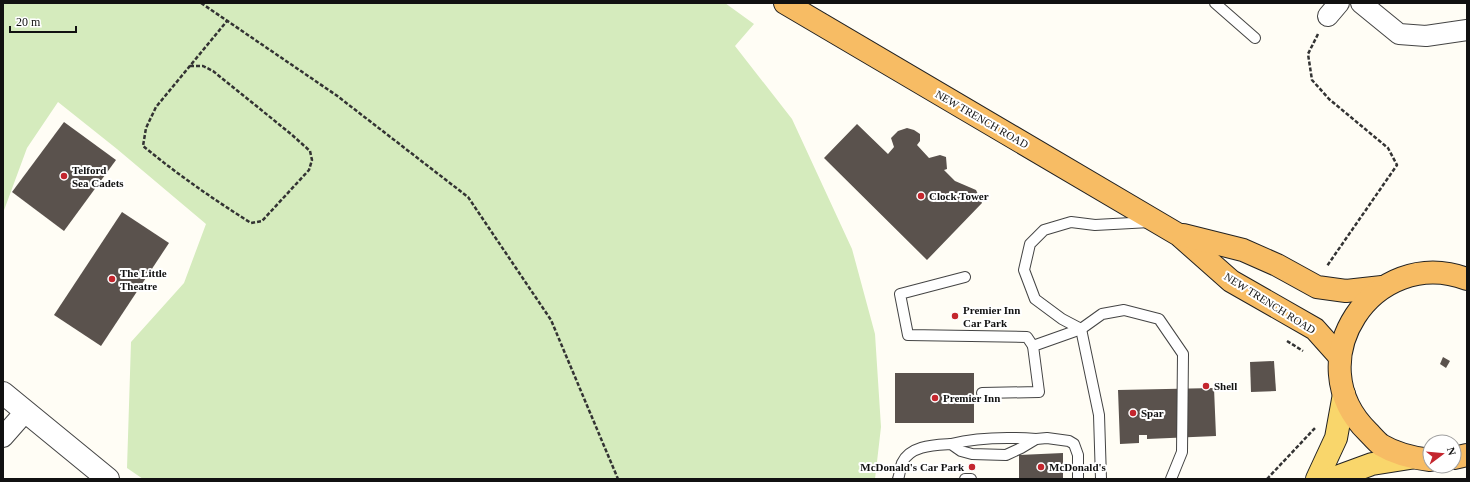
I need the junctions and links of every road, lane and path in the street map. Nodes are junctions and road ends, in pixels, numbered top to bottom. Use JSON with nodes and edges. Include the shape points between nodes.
{"nodes":[{"id":1,"x":201,"y":3,"type":"edge"},
{"id":2,"x":785,"y":3,"type":"edge"},
{"id":3,"x":1215,"y":3,"type":"edge"},
{"id":4,"x":1360,"y":3,"type":"edge"},
{"id":5,"x":1334,"y":10,"type":"edge"},
{"id":6,"x":227,"y":21,"type":"junction"},
{"id":7,"x":1467,"y":30,"type":"edge"},
{"id":8,"x":1255,"y":38,"type":"dead end"},
{"id":9,"x":190,"y":66,"type":"junction"},
{"id":10,"x":1158,"y":222,"type":"junction"},
{"id":11,"x":1180,"y":234,"type":"junction"},
{"id":12,"x":1323,"y":272,"type":"dead end"},
{"id":13,"x":965,"y":277,"type":"dead end"},
{"id":14,"x":1467,"y":279,"type":"edge"},
{"id":15,"x":1382,"y":288,"type":"junction"},
{"id":16,"x":1081,"y":329,"type":"junction"},
{"id":17,"x":1286,"y":340,"type":"dead end"},
{"id":18,"x":1033,"y":346,"type":"junction"},
{"id":19,"x":1306,"y":353,"type":"dead end"},
{"id":20,"x":1340,"y":357,"type":"junction"},
{"id":21,"x":3,"y":393,"type":"edge"},
{"id":22,"x":982,"y":393,"type":"dead end"},
{"id":23,"x":1344,"y":394,"type":"junction"},
{"id":24,"x":25,"y":412,"type":"junction"},
{"id":25,"x":1319,"y":424,"type":"dead end"},
{"id":26,"x":3,"y":437,"type":"edge"},
{"id":27,"x":1036,"y":439,"type":"junction"},
{"id":28,"x":951,"y":444,"type":"junction"},
{"id":29,"x":1420,"y":459,"type":"edge"},
{"id":30,"x":108,"y":479,"type":"edge"},
{"id":31,"x":618,"y":479,"type":"edge"},
{"id":32,"x":898,"y":479,"type":"edge"},
{"id":33,"x":965,"y":479,"type":"edge"},
{"id":34,"x":971,"y":479,"type":"edge"},
{"id":35,"x":1078,"y":479,"type":"edge"},
{"id":36,"x":1102,"y":479,"type":"edge"},
{"id":37,"x":1171,"y":479,"type":"edge"},
{"id":38,"x":1267,"y":479,"type":"edge"},
{"id":39,"x":1317,"y":479,"type":"edge"},
{"id":40,"x":1331,"y":479,"type":"edge"}],
"edges":[{"from":1,"to":6,"type":"path"},
{"from":2,"to":10,"type":"highway","name":"NEW TRENCH ROAD"},
{"from":3,"to":8,"type":"lane"},
{"from":4,"to":7,"type":"street","via":[[1399,34],[1426,36]]},
{"from":5,"to":12,"type":"path","via":[[1318,33],[1308,54],[1312,80],[1329,99],[1388,148],[1397,164]]},
{"from":6,"to":9,"type":"path"},
{"from":6,"to":31,"type":"path","via":[[336,95],[468,197],[551,320]]},
{"from":9,"to":9,"type":"path","via":[[156,107],[146,128],[143,146],[216,201],[251,223],[262,221],[309,170],[312,160],[310,151],[213,72],[203,66]]},
{"from":10,"to":11,"type":"highway","name":"NEW TRENCH ROAD"},
{"from":10,"to":16,"type":"lane","via":[[1095,225],[1071,222],[1044,230],[1030,244],[1024,270],[1035,299],[1062,319]]},
{"from":11,"to":15,"type":"highway","name":"NEW TRENCH ROAD","via":[[1243,250],[1317,287],[1346,291]]},
{"from":11,"to":20,"type":"highway","name":"NEW TRENCH ROAD","via":[[1231,281],[1315,330]]},
{"from":13,"to":18,"type":"lane","via":[[900,294],[908,336],[1027,337]]},
{"from":14,"to":15,"type":"highway","via":[[1455,274],[1430,272],[1404,276]]},
{"from":15,"to":20,"type":"highway","via":[[1361,306],[1350,324]]},
{"from":16,"to":18,"type":"lane"},
{"from":16,"to":36,"type":"lane","via":[[1098,415]]},
{"from":16,"to":37,"type":"lane","via":[[1102,314],[1124,310],[1159,319],[1183,354],[1182,452]]},
{"from":17,"to":19,"type":"path"},
{"from":18,"to":22,"type":"lane","via":[[1039,392]]},
{"from":20,"to":23,"type":"highway","via":[[1340,376]]},
{"from":21,"to":24,"type":"street"},
{"from":23,"to":29,"type":"highway","via":[[1358,422],[1381,444]]},
{"from":23,"to":39,"type":"main road","via":[[1336,438]]},
{"from":24,"to":26,"type":"street"},
{"from":24,"to":30,"type":"street"},
{"from":25,"to":38,"type":"path"},
{"from":27,"to":28,"type":"lane","via":[[991,438]]},
{"from":27,"to":28,"type":"lane","via":[[1006,455],[972,454],[961,451]]},
{"from":27,"to":35,"type":"lane","via":[[1047,438],[1074,444],[1078,455]]},
{"from":28,"to":32,"type":"lane","via":[[922,447],[911,452],[903,462]]},
{"from":29,"to":40,"type":"main road","via":[[1372,464]]},
{"from":33,"to":34,"type":"lane"}]}
